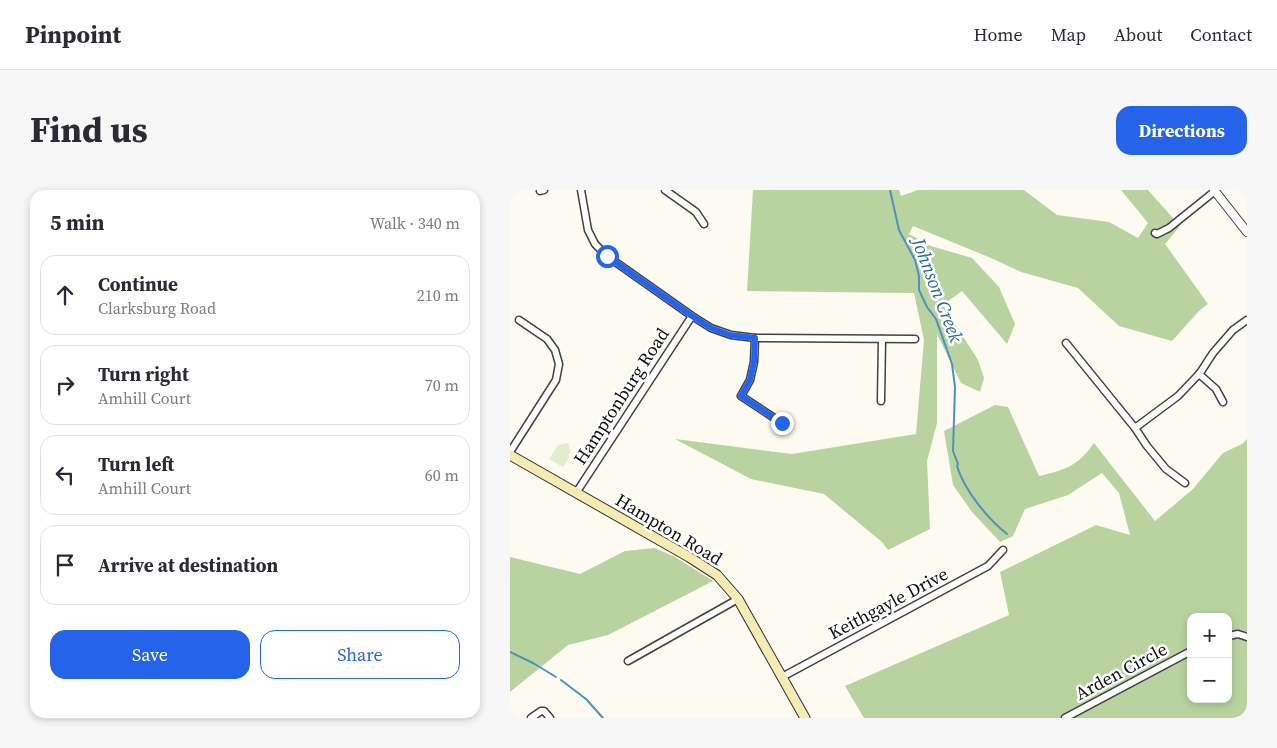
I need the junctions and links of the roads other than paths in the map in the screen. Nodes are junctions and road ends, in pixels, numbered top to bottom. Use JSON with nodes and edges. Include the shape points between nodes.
{"nodes":[{"id":1,"x":544,"y":190,"type":"edge"},
{"id":2,"x":581,"y":190,"type":"edge"},
{"id":3,"x":665,"y":190,"type":"edge"},
{"id":4,"x":1214,"y":190,"type":"edge"},
{"id":5,"x":540,"y":191,"type":"edge"},
{"id":6,"x":704,"y":224,"type":"dead end"},
{"id":7,"x":1247,"y":232,"type":"edge"},
{"id":8,"x":1154,"y":233,"type":"dead end"},
{"id":9,"x":692,"y":316,"type":"junction"},
{"id":10,"x":519,"y":320,"type":"dead end"},
{"id":11,"x":1247,"y":320,"type":"edge"},
{"id":12,"x":755,"y":338,"type":"junction"},
{"id":13,"x":882,"y":339,"type":"junction"},
{"id":14,"x":915,"y":339,"type":"dead end"},
{"id":15,"x":1066,"y":343,"type":"dead end"},
{"id":16,"x":1199,"y":374,"type":"junction"},
{"id":17,"x":881,"y":401,"type":"dead end"},
{"id":18,"x":1222,"y":402,"type":"dead end"},
{"id":19,"x":782,"y":423,"type":"dead end"},
{"id":20,"x":1135,"y":428,"type":"junction"},
{"id":21,"x":510,"y":453,"type":"edge"},
{"id":22,"x":1185,"y":483,"type":"dead end"},
{"id":23,"x":576,"y":493,"type":"junction"},
{"id":24,"x":1003,"y":550,"type":"dead end"},
{"id":25,"x":738,"y":599,"type":"junction"},
{"id":26,"x":1232,"y":635,"type":"edge"},
{"id":27,"x":1247,"y":637,"type":"edge"},
{"id":28,"x":1187,"y":653,"type":"edge"},
{"id":29,"x":628,"y":661,"type":"dead end"},
{"id":30,"x":782,"y":677,"type":"junction"},
{"id":31,"x":548,"y":715,"type":"edge"},
{"id":32,"x":531,"y":718,"type":"edge"},
{"id":33,"x":805,"y":718,"type":"edge"},
{"id":34,"x":1065,"y":718,"type":"edge"}],
"edges":[{"from":1,"to":5,"type":"street"},
{"from":2,"to":9,"type":"street","via":[[588,230],[595,244]]},
{"from":3,"to":6,"type":"street","via":[[696,212]]},
{"from":4,"to":7,"type":"street"},
{"from":4,"to":8,"type":"street","via":[[1169,228]]},
{"from":9,"to":12,"type":"street","via":[[730,335]]},
{"from":9,"to":23,"type":"street","name":"Hamptonburg Road"},
{"from":10,"to":21,"type":"street","via":[[547,339],[559,364],[556,380]]},
{"from":11,"to":16,"type":"street","via":[[1233,330]]},
{"from":12,"to":13,"type":"street"},
{"from":12,"to":19,"type":"street","via":[[750,380],[741,396]]},
{"from":13,"to":14,"type":"street"},
{"from":13,"to":17,"type":"street"},
{"from":15,"to":20,"type":"street"},
{"from":16,"to":18,"type":"street","via":[[1216,389]]},
{"from":16,"to":20,"type":"street","via":[[1178,396]]},
{"from":20,"to":22,"type":"street","via":[[1166,470]]},
{"from":21,"to":23,"type":"main road","name":"Hampton Road"},
{"from":23,"to":25,"type":"main road","name":"Hampton Road","via":[[690,557],[717,576]]},
{"from":24,"to":30,"type":"street","name":"Keithgayle Drive","via":[[988,566]]},
{"from":25,"to":29,"type":"street"},
{"from":25,"to":30,"type":"main road","name":"Hampton Road"},
{"from":26,"to":27,"type":"street"},
{"from":28,"to":34,"type":"street","name":"Arden Circle"},
{"from":30,"to":33,"type":"main road","name":"Hampton Road"},
{"from":31,"to":32,"type":"street","via":[[541,711]]}]}
